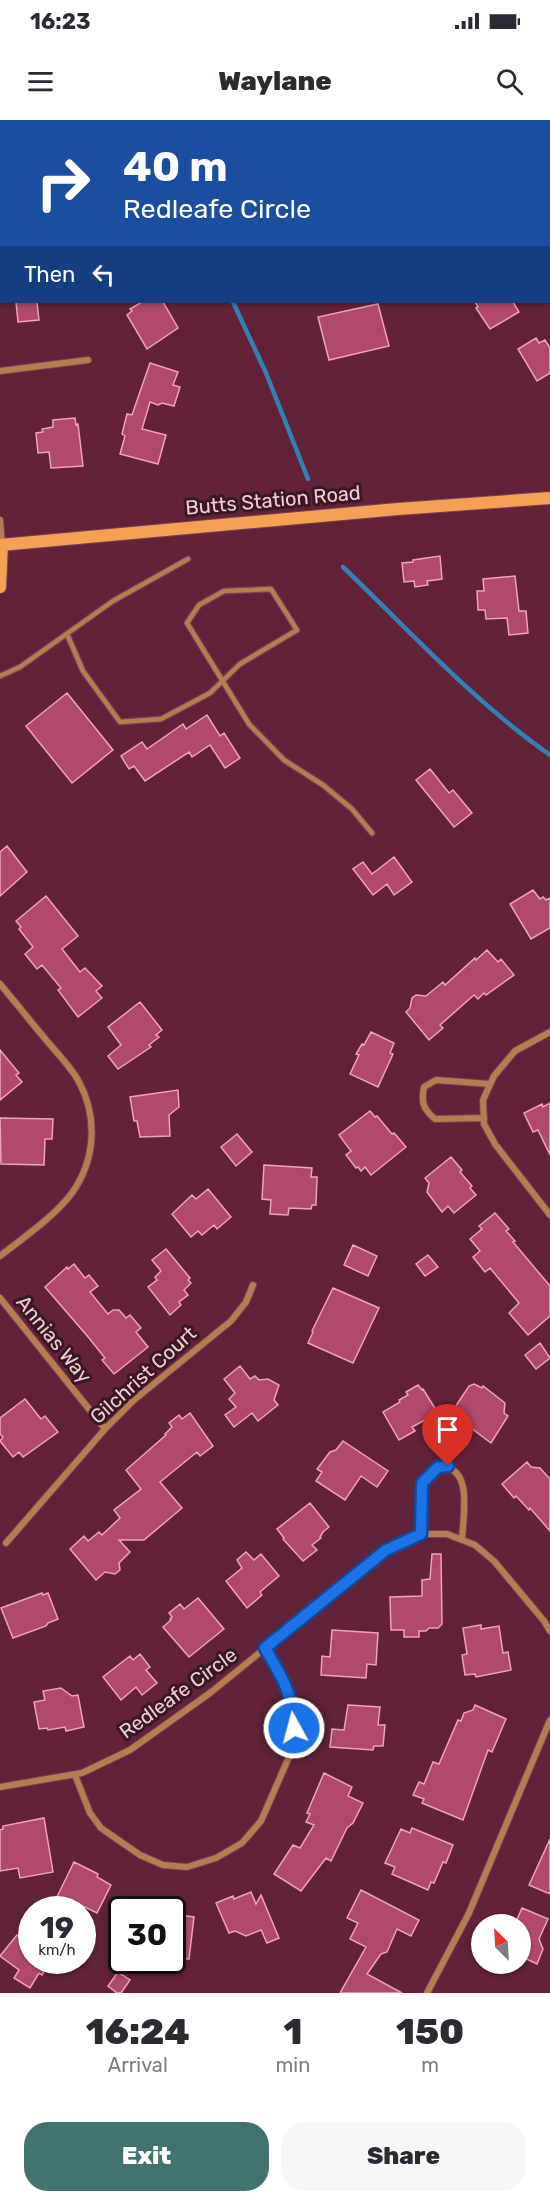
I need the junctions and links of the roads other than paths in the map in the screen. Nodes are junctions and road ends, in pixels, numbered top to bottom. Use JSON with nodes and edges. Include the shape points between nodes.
{"nodes":[{"id":1,"x":88,"y":360,"type":"dead end"},
{"id":2,"x":0,"y":371,"type":"edge"},
{"id":3,"x":550,"y":498,"type":"edge"},
{"id":4,"x":0,"y":520,"type":"edge"},
{"id":5,"x":1,"y":545,"type":"edge"},
{"id":6,"x":188,"y":559,"type":"dead end"},
{"id":7,"x":0,"y":587,"type":"edge"},
{"id":8,"x":67,"y":634,"type":"junction"},
{"id":9,"x":0,"y":676,"type":"edge"},
{"id":10,"x":222,"y":682,"type":"junction"},
{"id":11,"x":372,"y":834,"type":"dead end"},
{"id":12,"x":0,"y":984,"type":"edge"},
{"id":13,"x":550,"y":1032,"type":"edge"},
{"id":14,"x":490,"y":1084,"type":"junction"},
{"id":15,"x":484,"y":1118,"type":"junction"},
{"id":16,"x":550,"y":1215,"type":"edge"},
{"id":17,"x":0,"y":1256,"type":"edge"},
{"id":18,"x":253,"y":1285,"type":"dead end"},
{"id":19,"x":0,"y":1298,"type":"edge"},
{"id":20,"x":105,"y":1429,"type":"junction"},
{"id":21,"x":421,"y":1534,"type":"junction"},
{"id":22,"x":462,"y":1540,"type":"junction"},
{"id":23,"x":6,"y":1543,"type":"dead end"},
{"id":24,"x":550,"y":1631,"type":"edge"},
{"id":25,"x":265,"y":1648,"type":"junction"},
{"id":26,"x":550,"y":1720,"type":"edge"},
{"id":27,"x":75,"y":1774,"type":"junction"},
{"id":28,"x":0,"y":1787,"type":"edge"},
{"id":29,"x":427,"y":1993,"type":"edge"}],
"edges":[{"from":1,"to":2,"type":"street"},
{"from":3,"to":5,"type":"main road","name":"Butts Station Road"},
{"from":4,"to":5,"type":"street"},
{"from":5,"to":7,"type":"main road"},
{"from":6,"to":8,"type":"lane","via":[[113,601]]},
{"from":8,"to":9,"type":"lane"},
{"from":8,"to":10,"type":"lane","via":[[83,671],[120,722],[161,719],[210,693]]},
{"from":10,"to":10,"type":"lane","via":[[240,664],[297,630],[271,589],[224,591],[199,605],[187,623]]},
{"from":10,"to":11,"type":"lane","via":[[249,724],[284,760],[352,809]]},
{"from":12,"to":17,"type":"street","via":[[78,1079],[93,1125],[91,1150],[71,1194]]},
{"from":13,"to":14,"type":"street","via":[[515,1051]]},
{"from":14,"to":15,"type":"street","via":[[483,1100]]},
{"from":14,"to":15,"type":"street","via":[[436,1080],[424,1087],[421,1100],[425,1111],[435,1119]]},
{"from":15,"to":16,"type":"street","via":[[495,1144]]},
{"from":18,"to":20,"type":"street","name":"Gilchrist Court","via":[[246,1302],[231,1320]]},
{"from":19,"to":20,"type":"street","name":"Annias Way"},
{"from":20,"to":23,"type":"street","name":"Gilchrist Court"},
{"from":21,"to":22,"type":"street","name":"Redleafe Circle","via":[[447,1534]]},
{"from":21,"to":22,"type":"street","via":[[422,1483],[438,1467],[448,1466],[458,1472],[463,1482]]},
{"from":21,"to":25,"type":"street","name":"Redleafe Circle","via":[[386,1550]]},
{"from":22,"to":24,"type":"street","name":"Redleafe Circle","via":[[475,1545],[494,1562]]},
{"from":25,"to":27,"type":"street","name":"Redleafe Circle","via":[[130,1750]]},
{"from":25,"to":27,"type":"street","via":[[284,1681],[293,1706],[294,1728],[289,1757],[261,1821],[242,1843],[216,1858],[187,1867],[163,1865],[140,1855],[101,1828],[90,1813]]},
{"from":26,"to":29,"type":"street","via":[[469,1913]]},
{"from":27,"to":28,"type":"street","name":"Redleafe Circle"}]}
